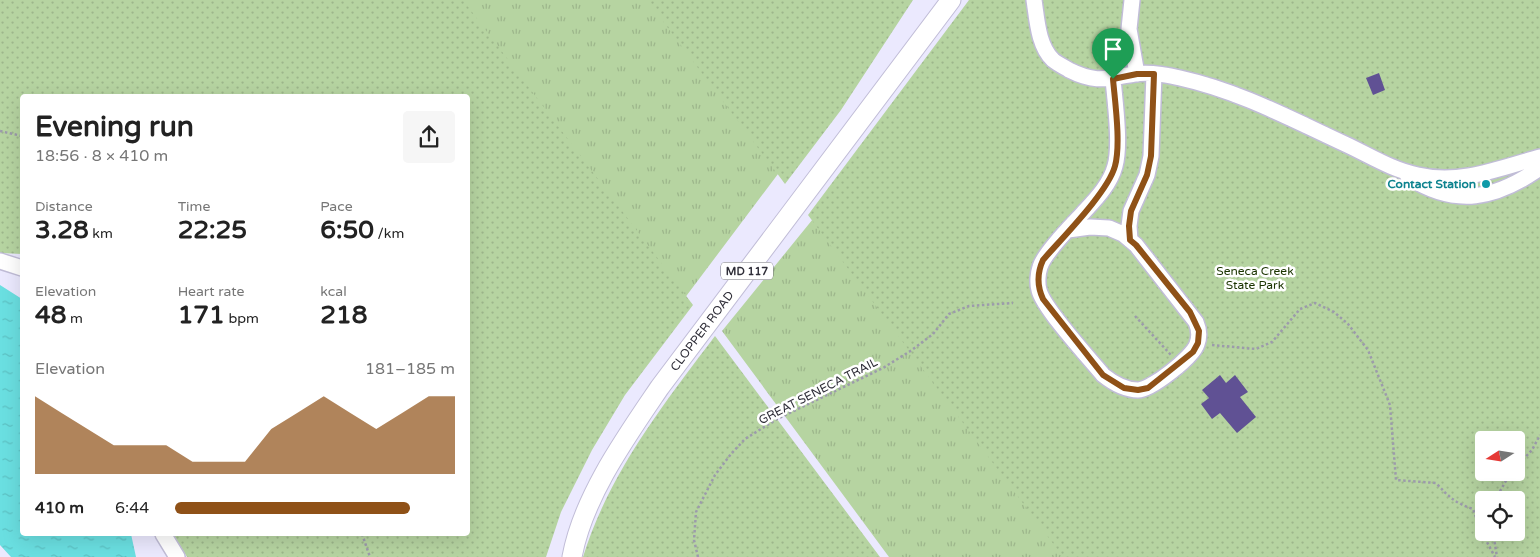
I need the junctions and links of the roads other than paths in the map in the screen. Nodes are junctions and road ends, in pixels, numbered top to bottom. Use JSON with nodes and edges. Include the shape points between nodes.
{"nodes":[{"id":1,"x":950,"y":0,"type":"edge"},
{"id":2,"x":1034,"y":0,"type":"edge"},
{"id":3,"x":1132,"y":0,"type":"edge"},
{"id":4,"x":1137,"y":74,"type":"junction"},
{"id":5,"x":1154,"y":74,"type":"junction"},
{"id":6,"x":1113,"y":79,"type":"junction"},
{"id":7,"x":1540,"y":157,"type":"edge"},
{"id":8,"x":1392,"y":167,"type":"junction"},
{"id":9,"x":1540,"y":168,"type":"edge"},
{"id":10,"x":1068,"y":230,"type":"junction"},
{"id":11,"x":1130,"y":240,"type":"junction"},
{"id":12,"x":0,"y":261,"type":"edge"},
{"id":13,"x":20,"y":267,"type":"edge"},
{"id":14,"x":164,"y":536,"type":"edge"},
{"id":15,"x":177,"y":557,"type":"edge"},
{"id":16,"x":572,"y":557,"type":"edge"}],
"edges":[{"from":1,"to":16,"type":"main road","name":"CLOPPER ROAD","number":"MD 117","via":[[626,436],[594,492],[574,543]]},
{"from":2,"to":6,"type":"lane","via":[[1039,30],[1053,60],[1094,80]]},
{"from":3,"to":4,"type":"lane","via":[[1129,29]]},
{"from":4,"to":5,"type":"lane"},
{"from":4,"to":6,"type":"lane"},
{"from":5,"to":8,"type":"lane","via":[[1206,85],[1256,102]]},
{"from":5,"to":11,"type":"lane","via":[[1151,156],[1147,175],[1131,211]]},
{"from":6,"to":10,"type":"lane","via":[[1115,167],[1099,194]]},
{"from":7,"to":8,"type":"lane","via":[[1458,178],[1418,175]]},
{"from":8,"to":9,"type":"lane","via":[[1416,182],[1450,196],[1498,191],[1516,184]]},
{"from":10,"to":11,"type":"lane","via":[[1090,226],[1110,228]]},
{"from":10,"to":11,"type":"lane","via":[[1039,267],[1039,290],[1049,308],[1103,375],[1124,388],[1138,390],[1148,388],[1193,352],[1199,331],[1190,312]]},
{"from":12,"to":13,"type":"lane"},
{"from":14,"to":15,"type":"lane"}]}
